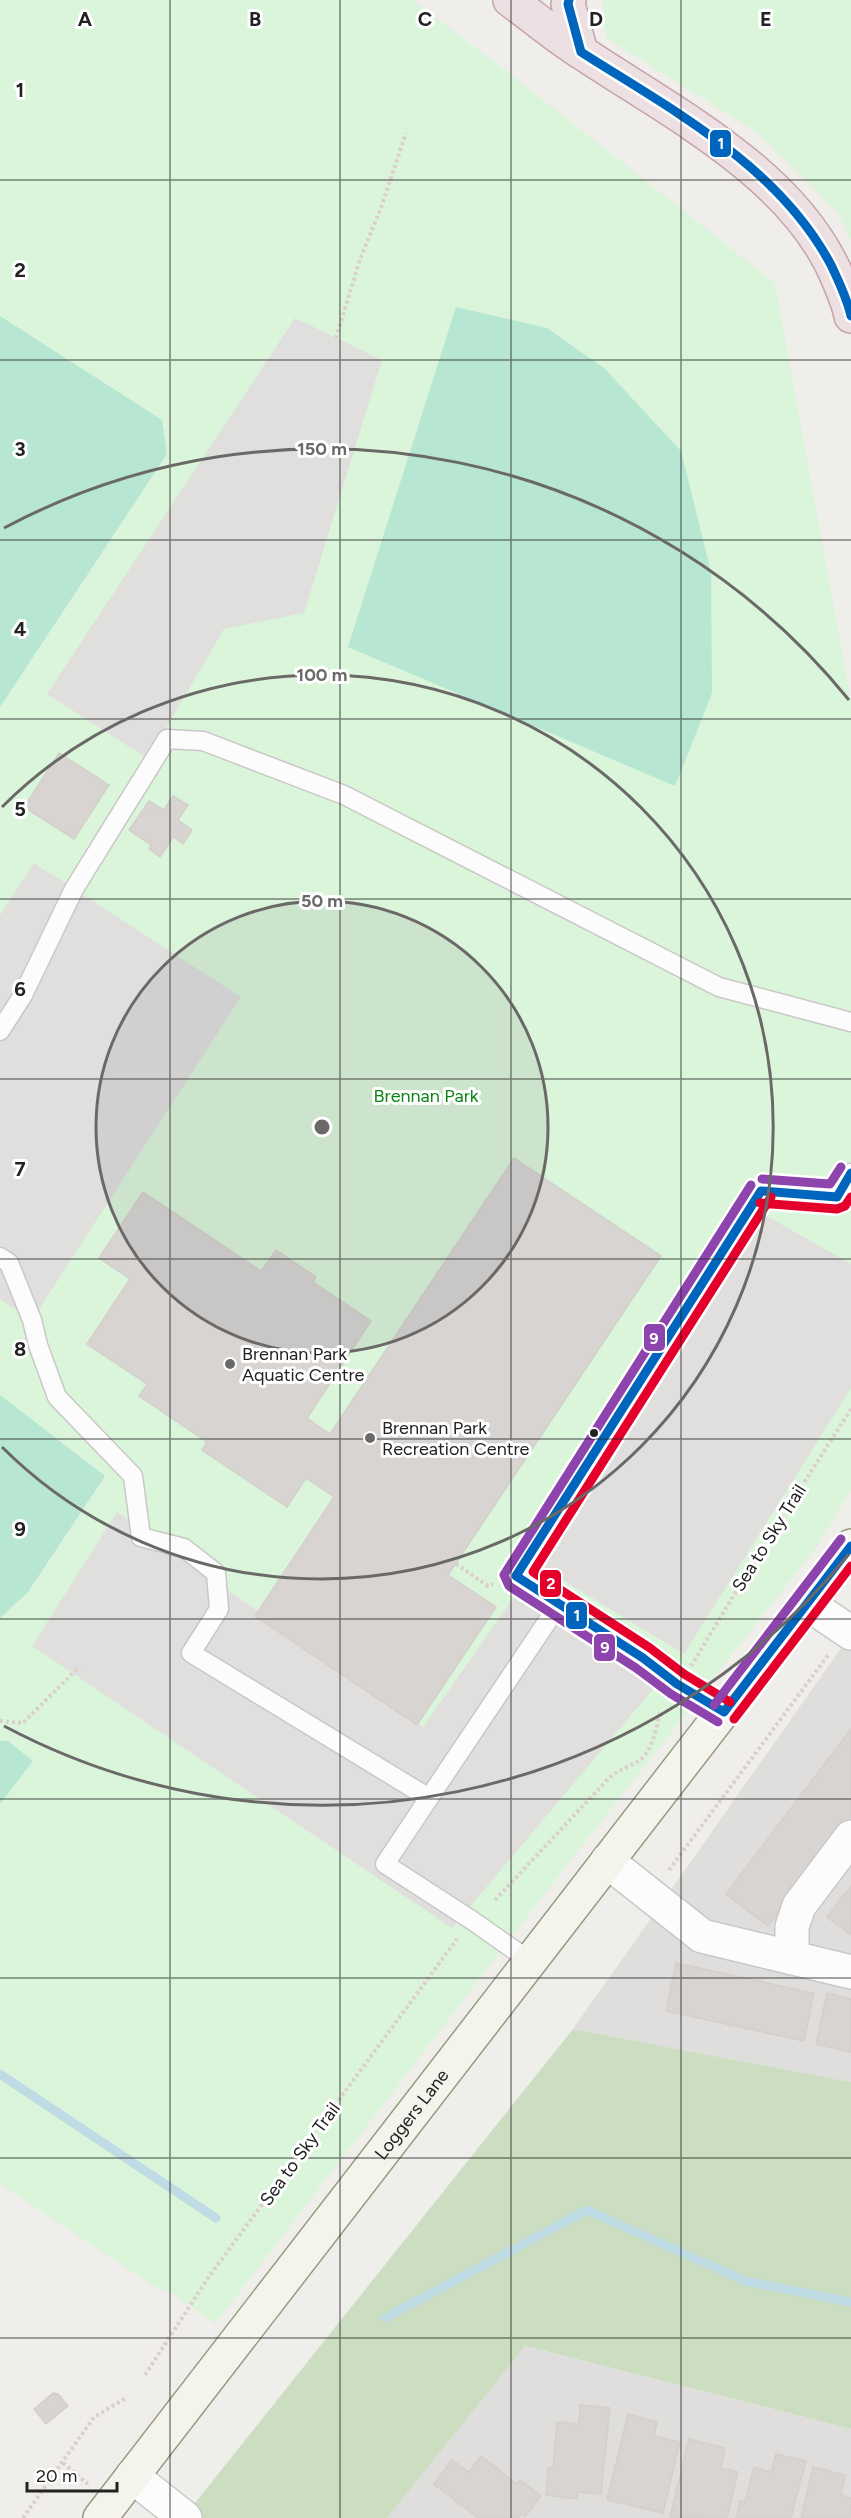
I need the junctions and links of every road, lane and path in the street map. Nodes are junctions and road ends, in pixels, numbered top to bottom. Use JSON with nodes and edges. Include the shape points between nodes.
{"nodes":[{"id":1,"x":510,"y":0,"type":"edge"},
{"id":2,"x":569,"y":0,"type":"edge"},
{"id":3,"x":581,"y":52,"type":"junction"},
{"id":4,"x":406,"y":133,"type":"dead end"},
{"id":5,"x":851,"y":316,"type":"edge"},
{"id":6,"x":336,"y":338,"type":"dead end"},
{"id":7,"x":851,"y":1022,"type":"edge"},
{"id":8,"x":0,"y":1031,"type":"edge"},
{"id":9,"x":851,"y":1173,"type":"edge"},
{"id":10,"x":0,"y":1257,"type":"edge"},
{"id":11,"x":851,"y":1409,"type":"edge"},
{"id":12,"x":851,"y":1546,"type":"edge"},
{"id":13,"x":456,"y":1564,"type":"dead end"},
{"id":14,"x":516,"y":1576,"type":"junction"},
{"id":15,"x":559,"y":1604,"type":"junction"},
{"id":16,"x":808,"y":1604,"type":"junction"},
{"id":17,"x":849,"y":1631,"type":"edge"},
{"id":18,"x":79,"y":1667,"type":"dead end"},
{"id":19,"x":689,"y":1669,"type":"dead end"},
{"id":20,"x":661,"y":1710,"type":"dead end"},
{"id":21,"x":724,"y":1712,"type":"junction"},
{"id":22,"x":0,"y":1721,"type":"edge"},
{"id":23,"x":429,"y":1798,"type":"junction"},
{"id":24,"x":851,"y":1837,"type":"edge"},
{"id":25,"x":608,"y":1861,"type":"junction"},
{"id":26,"x":650,"y":1895,"type":"junction"},
{"id":27,"x":495,"y":1900,"type":"dead end"},
{"id":28,"x":459,"y":1936,"type":"dead end"},
{"id":29,"x":792,"y":1958,"type":"junction"},
{"id":30,"x":530,"y":1961,"type":"junction"},
{"id":31,"x":851,"y":1972,"type":"edge"},
{"id":32,"x":145,"y":2374,"type":"dead end"},
{"id":33,"x":126,"y":2398,"type":"dead end"},
{"id":34,"x":63,"y":2463,"type":"junction"},
{"id":35,"x":132,"y":2476,"type":"junction"},
{"id":36,"x":98,"y":2504,"type":"edge"},
{"id":37,"x":23,"y":2518,"type":"edge"},
{"id":38,"x":185,"y":2518,"type":"edge"}],
"edges":[{"from":1,"to":3,"type":"highway"},
{"from":2,"to":3,"type":"highway"},
{"from":3,"to":5,"type":"highway","via":[[707,134],[796,211],[832,263]]},
{"from":4,"to":6,"type":"path"},
{"from":7,"to":8,"type":"lane","via":[[719,987],[344,795],[203,741],[167,739],[74,889],[23,995]]},
{"from":9,"to":14,"type":"lane","via":[[837,1197],[761,1191]]},
{"from":10,"to":23,"type":"lane","via":[[9,1263],[57,1397],[133,1476],[141,1537],[184,1548],[216,1573],[219,1609],[191,1653]]},
{"from":11,"to":19,"type":"path","name":"Sea to Sky Trail"},
{"from":12,"to":16,"type":"street","name":"Loggers Lane"},
{"from":13,"to":14,"type":"path","via":[[488,1586]]},
{"from":14,"to":15,"type":"lane"},
{"from":15,"to":21,"type":"lane"},
{"from":15,"to":23,"type":"lane"},
{"from":16,"to":17,"type":"street"},
{"from":16,"to":21,"type":"street","name":"Loggers Lane"},
{"from":17,"to":26,"type":"path"},
{"from":18,"to":22,"type":"path","via":[[23,1723]]},
{"from":20,"to":27,"type":"path","via":[[651,1745],[640,1760],[609,1778]]},
{"from":21,"to":25,"type":"street","name":"Loggers Lane"},
{"from":23,"to":30,"type":"lane","via":[[385,1864]]},
{"from":24,"to":29,"type":"street","via":[[799,1906],[792,1927]]},
{"from":25,"to":26,"type":"street"},
{"from":25,"to":30,"type":"street","name":"Loggers Lane"},
{"from":26,"to":29,"type":"street","via":[[702,1936]]},
{"from":28,"to":32,"type":"path","name":"Sea to Sky Trail","via":[[208,2278]]},
{"from":29,"to":31,"type":"street"},
{"from":30,"to":35,"type":"street","name":"Loggers Lane"},
{"from":33,"to":34,"type":"path","via":[[94,2417]]},
{"from":34,"to":36,"type":"path"},
{"from":34,"to":37,"type":"path"},
{"from":35,"to":36,"type":"street","name":"Loggers Lane"},
{"from":35,"to":38,"type":"street"}]}
